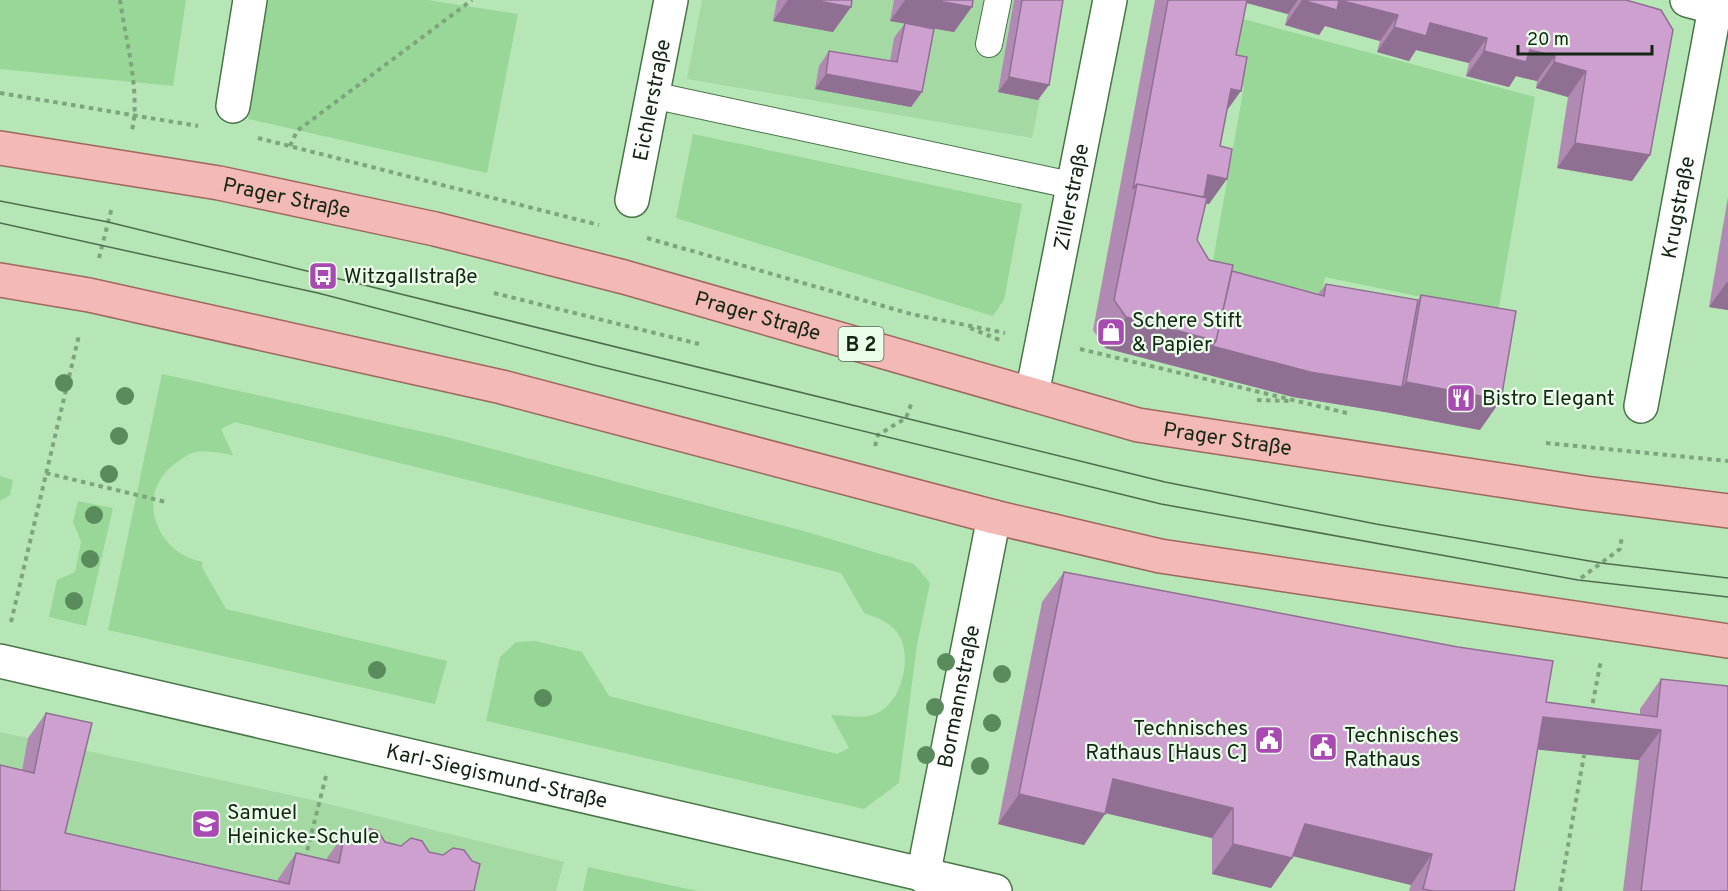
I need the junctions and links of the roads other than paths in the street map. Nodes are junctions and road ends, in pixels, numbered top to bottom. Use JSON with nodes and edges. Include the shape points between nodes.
{"nodes":[{"id":1,"x":250,"y":0,"type":"edge"},
{"id":2,"x":671,"y":0,"type":"edge"},
{"id":3,"x":998,"y":0,"type":"edge"},
{"id":4,"x":1110,"y":0,"type":"edge"},
{"id":5,"x":1710,"y":6,"type":"edge"},
{"id":6,"x":989,"y":44,"type":"dead end"},
{"id":7,"x":652,"y":94,"type":"junction"},
{"id":8,"x":233,"y":106,"type":"dead end"},
{"id":9,"x":0,"y":148,"type":"edge"},
{"id":10,"x":1075,"y":186,"type":"junction"},
{"id":11,"x":632,"y":200,"type":"dead end"},
{"id":12,"x":0,"y":280,"type":"edge"},
{"id":13,"x":1032,"y":394,"type":"junction"},
{"id":14,"x":1641,"y":406,"type":"dead end"},
{"id":15,"x":1728,"y":511,"type":"edge"},
{"id":16,"x":994,"y":517,"type":"junction"},
{"id":17,"x":1728,"y":641,"type":"edge"},
{"id":18,"x":1,"y":662,"type":"edge"},
{"id":19,"x":923,"y":876,"type":"junction"},
{"id":20,"x":995,"y":891,"type":"edge"}],
"edges":[{"from":1,"to":8,"type":"street"},
{"from":2,"to":7,"type":"street","name":"Eichlerstraße"},
{"from":3,"to":6,"type":"lane"},
{"from":4,"to":10,"type":"street","name":"Zillerstraße"},
{"from":5,"to":14,"type":"street","name":"Krugstraße"},
{"from":7,"to":10,"type":"lane"},
{"from":7,"to":11,"type":"street","name":"Eichlerstraße"},
{"from":9,"to":13,"type":"main road","name":"Prager Straße","number":"B 2","via":[[219,183],[435,229],[624,277]]},
{"from":10,"to":13,"type":"street","name":"Zillerstraße"},
{"from":12,"to":16,"type":"main road","via":[[89,295],[502,387]]},
{"from":13,"to":15,"type":"main road","name":"Prager Straße","number":"B 2","via":[[1138,425]]},
{"from":16,"to":17,"type":"main road","via":[[1160,556]]},
{"from":16,"to":19,"type":"street","name":"Bormannstraße"},
{"from":18,"to":19,"type":"street","name":"Karl-Siegismund-Straße"},
{"from":19,"to":20,"type":"street","name":"Karl-Siegismund-Straße"}]}
